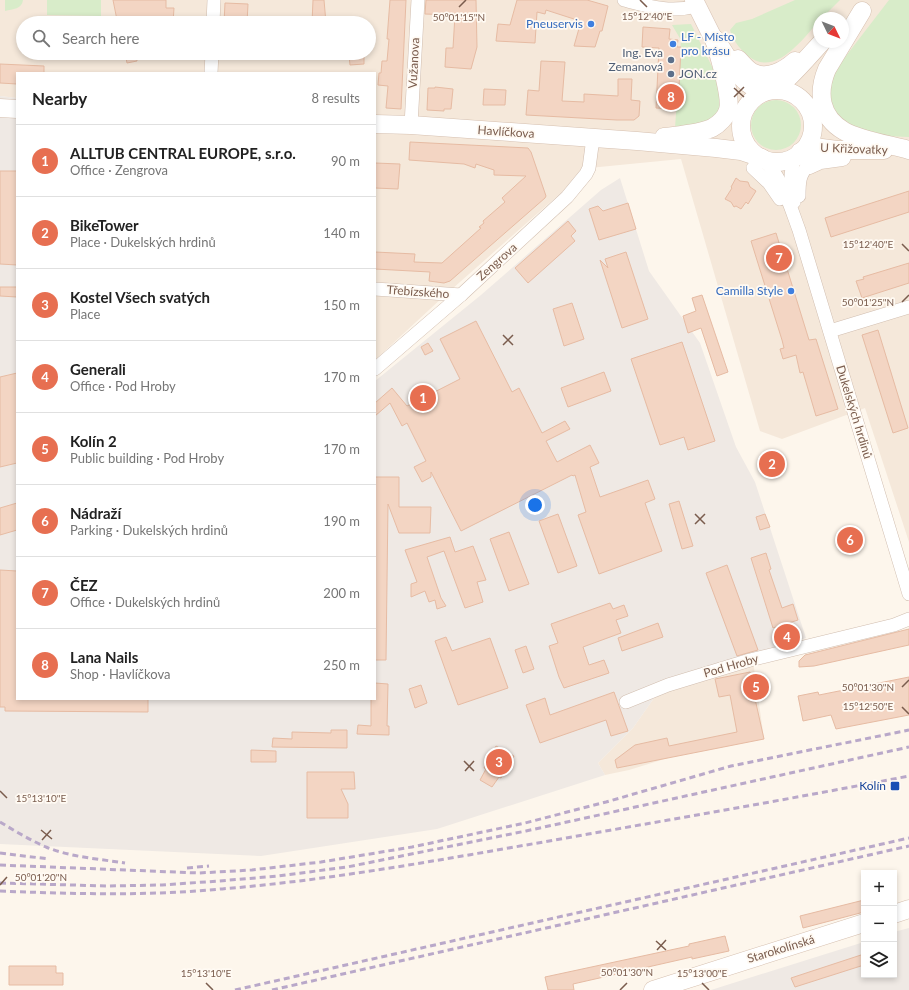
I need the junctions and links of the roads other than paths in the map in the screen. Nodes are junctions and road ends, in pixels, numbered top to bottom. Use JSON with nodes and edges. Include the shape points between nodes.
{"nodes":[{"id":1,"x":214,"y":0,"type":"edge"},
{"id":2,"x":418,"y":0,"type":"edge"},
{"id":3,"x":624,"y":0,"type":"edge"},
{"id":4,"x":696,"y":3,"type":"edge"},
{"id":5,"x":863,"y":4,"type":"edge"},
{"id":6,"x":849,"y":14,"type":"edge"},
{"id":7,"x":213,"y":16,"type":"edge"},
{"id":8,"x":849,"y":26,"type":"edge"},
{"id":9,"x":714,"y":38,"type":"junction"},
{"id":10,"x":813,"y":44,"type":"edge"},
{"id":11,"x":816,"y":48,"type":"edge"},
{"id":12,"x":833,"y":48,"type":"edge"},
{"id":13,"x":212,"y":60,"type":"edge"},
{"id":14,"x":211,"y":72,"type":"edge"},
{"id":15,"x":768,"y":83,"type":"junction"},
{"id":16,"x":0,"y":108,"type":"edge"},
{"id":17,"x":816,"y":108,"type":"junction"},
{"id":18,"x":16,"y":109,"type":"edge"},
{"id":19,"x":735,"y":115,"type":"junction"},
{"id":20,"x":376,"y":124,"type":"edge"},
{"id":21,"x":411,"y":125,"type":"junction"},
{"id":22,"x":593,"y":138,"type":"junction"},
{"id":23,"x":637,"y":141,"type":"junction"},
{"id":24,"x":909,"y":151,"type":"edge"},
{"id":25,"x":804,"y":159,"type":"junction"},
{"id":26,"x":757,"y":163,"type":"junction"},
{"id":27,"x":799,"y":230,"type":"junction"},
{"id":28,"x":376,"y":288,"type":"edge"},
{"id":29,"x":461,"y":295,"type":"junction"},
{"id":30,"x":909,"y":307,"type":"edge"},
{"id":31,"x":830,"y":331,"type":"junction"},
{"id":32,"x":376,"y":368,"type":"edge"},
{"id":33,"x":909,"y":594,"type":"edge"},
{"id":34,"x":909,"y":619,"type":"edge"},
{"id":35,"x":626,"y":702,"type":"dead end"},
{"id":36,"x":909,"y":909,"type":"edge"},
{"id":37,"x":897,"y":913,"type":"edge"},
{"id":38,"x":861,"y":924,"type":"edge"},
{"id":39,"x":653,"y":990,"type":"edge"}],
"edges":[{"from":1,"to":7,"type":"street"},
{"from":2,"to":21,"type":"street","name":"Vužanova"},
{"from":3,"to":4,"type":"street","via":[[671,10]]},
{"from":4,"to":9,"type":"street"},
{"from":5,"to":6,"type":"street"},
{"from":5,"to":8,"type":"street"},
{"from":5,"to":17,"type":"street","via":[[822,80]]},
{"from":9,"to":15,"type":"street"},
{"from":9,"to":19,"type":"street","via":[[740,103],[742,111]]},
{"from":10,"to":15,"type":"street"},
{"from":11,"to":15,"type":"street","via":[[782,84]]},
{"from":12,"to":17,"type":"street","via":[[812,80],[808,95]]},
{"from":13,"to":14,"type":"street"},
{"from":15,"to":17,"type":"street"},
{"from":15,"to":19,"type":"street","via":[[744,111]]},
{"from":16,"to":18,"type":"street"},
{"from":17,"to":24,"type":"street","via":[[844,131]]},
{"from":17,"to":25,"type":"street"},
{"from":19,"to":23,"type":"street","name":"Havlíčkova","via":[[738,123],[729,130],[705,138]]},
{"from":19,"to":26,"type":"street","via":[[744,140]]},
{"from":20,"to":21,"type":"street","name":"Havlíčkova"},
{"from":21,"to":22,"type":"street","name":"Havlíčkova"},
{"from":22,"to":23,"type":"street","name":"Havlíčkova"},
{"from":22,"to":29,"type":"street","name":"Zengrova","via":[[589,168],[580,182],[558,206]]},
{"from":23,"to":26,"type":"street","name":"U Křižovatky"},
{"from":24,"to":25,"type":"street","name":"U Křižovatky","via":[[837,150],[814,147]]},
{"from":25,"to":26,"type":"street","name":"U Křižovatky"},
{"from":25,"to":27,"type":"street","name":"Dukelských hrdinů","via":[[793,162],[790,172]]},
{"from":26,"to":27,"type":"street","name":"Dukelských hrdinů","via":[[770,167],[779,181]]},
{"from":27,"to":31,"type":"street","name":"Dukelských hrdinů"},
{"from":28,"to":29,"type":"street","name":"Třebízského"},
{"from":29,"to":32,"type":"street","name":"Zengrova"},
{"from":30,"to":31,"type":"street"},
{"from":31,"to":33,"type":"street","name":"Dukelských hrdinů"},
{"from":34,"to":35,"type":"street","name":"Pod Hroby","via":[[894,625],[753,659],[668,685]]},
{"from":36,"to":37,"type":"street"},
{"from":38,"to":39,"type":"street","name":"Starokolínská"}]}
